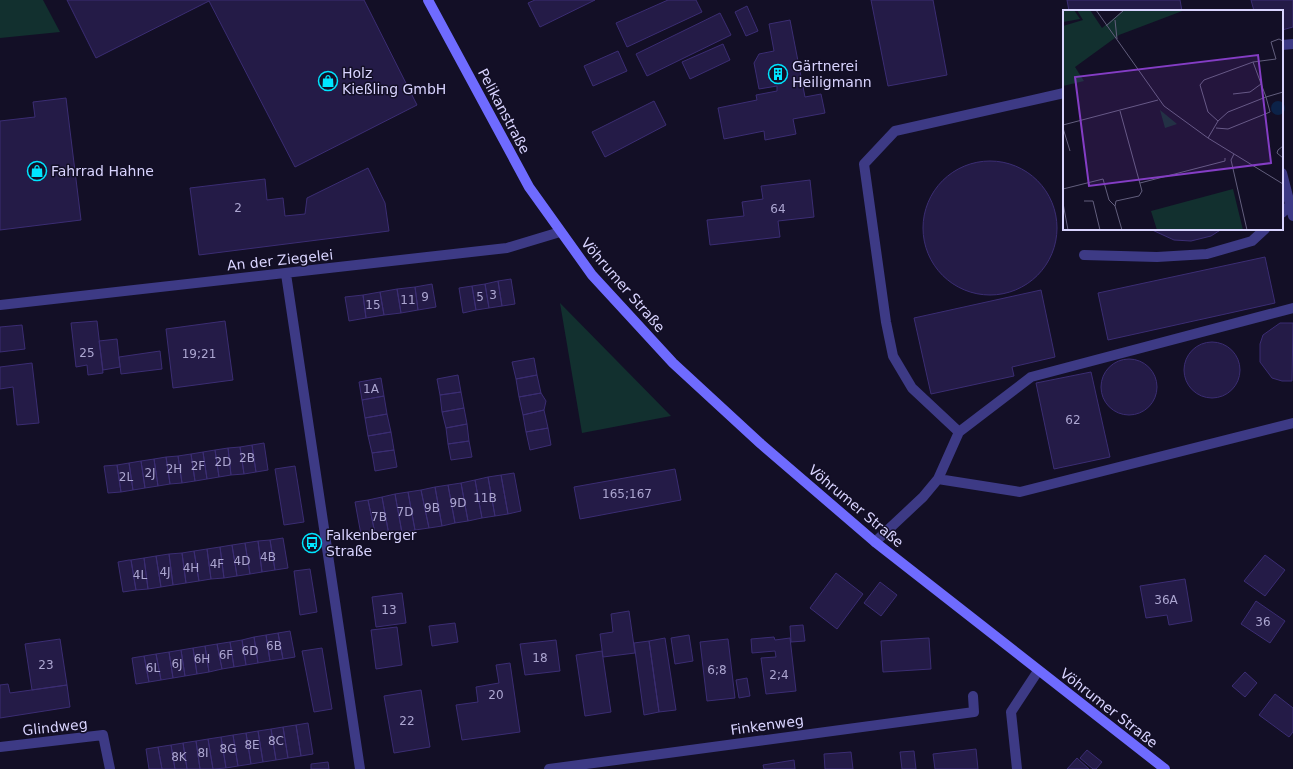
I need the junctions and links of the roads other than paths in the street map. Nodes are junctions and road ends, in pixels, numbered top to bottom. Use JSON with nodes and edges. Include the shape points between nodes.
{"nodes":[{"id":1,"x":428,"y":0,"type":"edge"},
{"id":2,"x":1293,"y":44,"type":"edge"},
{"id":3,"x":1283,"y":46,"type":"edge"},
{"id":4,"x":1063,"y":93,"type":"edge"},
{"id":5,"x":1283,"y":177,"type":"edge"},
{"id":6,"x":1290,"y":206,"type":"junction"},
{"id":7,"x":1283,"y":212,"type":"edge"},
{"id":8,"x":1293,"y":216,"type":"edge"},
{"id":9,"x":1264,"y":230,"type":"edge"},
{"id":10,"x":560,"y":232,"type":"junction"},
{"id":11,"x":1084,"y":255,"type":"dead end"},
{"id":12,"x":286,"y":274,"type":"junction"},
{"id":13,"x":0,"y":305,"type":"edge"},
{"id":14,"x":1293,"y":308,"type":"edge"},
{"id":15,"x":1293,"y":423,"type":"edge"},
{"id":16,"x":959,"y":432,"type":"junction"},
{"id":17,"x":938,"y":479,"type":"junction"},
{"id":18,"x":875,"y":542,"type":"junction"},
{"id":19,"x":1038,"y":671,"type":"junction"},
{"id":20,"x":973,"y":696,"type":"dead end"},
{"id":21,"x":0,"y":747,"type":"edge"},
{"id":22,"x":110,"y":769,"type":"edge"},
{"id":23,"x":360,"y":769,"type":"edge"},
{"id":24,"x":549,"y":769,"type":"edge"},
{"id":25,"x":1017,"y":769,"type":"edge"},
{"id":26,"x":1165,"y":769,"type":"edge"}],
"edges":[{"from":1,"to":10,"type":"main road","name":"Pelikanstraße","via":[[530,187]]},
{"from":2,"to":3,"type":"street"},
{"from":4,"to":16,"type":"street","via":[[895,131],[864,164],[893,356],[912,388]]},
{"from":5,"to":6,"type":"street"},
{"from":6,"to":7,"type":"street"},
{"from":6,"to":8,"type":"street"},
{"from":9,"to":11,"type":"street","via":[[1252,241],[1207,254],[1157,257]]},
{"from":10,"to":12,"type":"street","name":"An der Ziegelei","via":[[507,248]]},
{"from":10,"to":18,"type":"main road","name":"Vöhrumer Straße","via":[[592,275],[672,363]]},
{"from":12,"to":13,"type":"street","name":"An der Ziegelei"},
{"from":12,"to":23,"type":"street"},
{"from":14,"to":16,"type":"street","via":[[1031,377]]},
{"from":15,"to":17,"type":"street","via":[[1020,492]]},
{"from":16,"to":17,"type":"street"},
{"from":17,"to":18,"type":"street","via":[[923,497]]},
{"from":18,"to":19,"type":"main road","name":"Vöhrumer Straße"},
{"from":19,"to":25,"type":"street","via":[[1011,712]]},
{"from":19,"to":26,"type":"main road","name":"Vöhrumer Straße"},
{"from":20,"to":24,"type":"street","name":"Finkenweg","via":[[974,712]]},
{"from":21,"to":22,"type":"street","name":"Glindweg","via":[[103,735]]}]}
